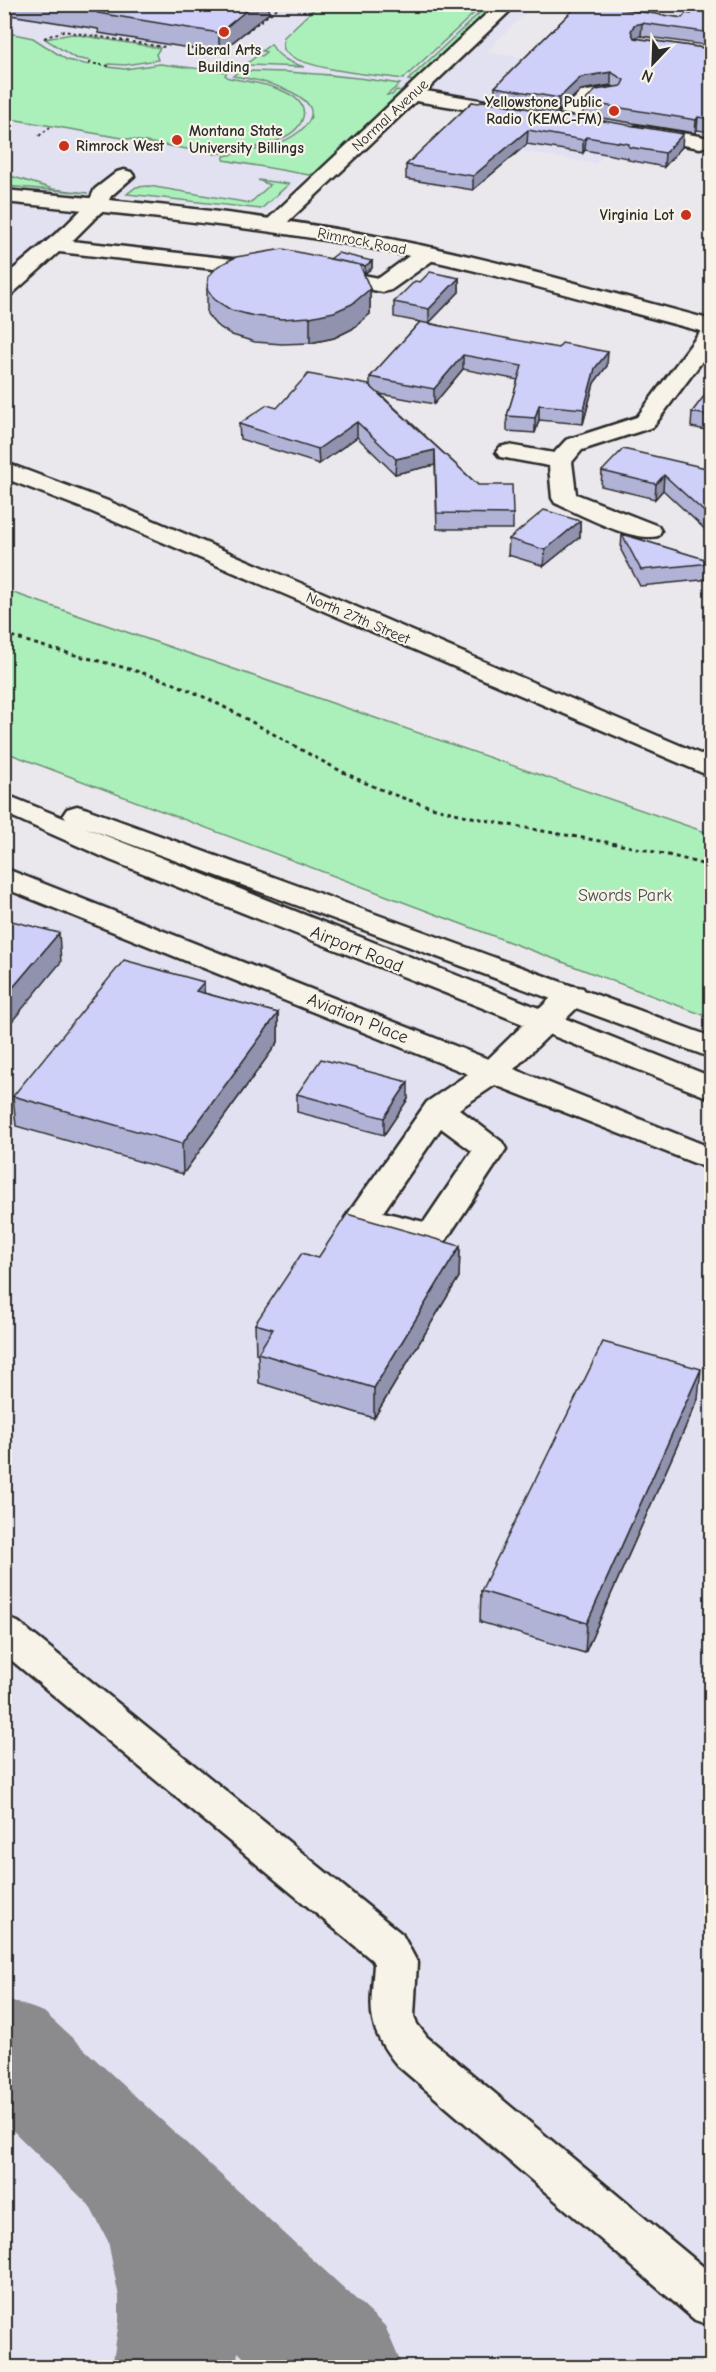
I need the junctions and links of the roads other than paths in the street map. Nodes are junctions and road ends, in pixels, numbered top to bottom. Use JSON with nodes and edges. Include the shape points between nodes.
{"nodes":[{"id":1,"x":508,"y":4,"type":"edge"},
{"id":2,"x":611,"y":93,"type":"edge"},
{"id":3,"x":412,"y":95,"type":"junction"},
{"id":4,"x":546,"y":117,"type":"junction"},
{"id":5,"x":584,"y":123,"type":"edge"},
{"id":6,"x":615,"y":128,"type":"edge"},
{"id":7,"x":700,"y":142,"type":"dead end"},
{"id":8,"x":124,"y":176,"type":"dead end"},
{"id":9,"x":4,"y":196,"type":"edge"},
{"id":10,"x":96,"y":205,"type":"junction"},
{"id":11,"x":273,"y":225,"type":"junction"},
{"id":12,"x":55,"y":245,"type":"junction"},
{"id":13,"x":428,"y":254,"type":"junction"},
{"id":14,"x":286,"y":266,"type":"edge"},
{"id":15,"x":308,"y":270,"type":"edge"},
{"id":16,"x":4,"y":289,"type":"edge"},
{"id":17,"x":711,"y":327,"type":"edge"},
{"id":18,"x":711,"y":332,"type":"edge"},
{"id":19,"x":508,"y":452,"type":"dead end"},
{"id":20,"x":560,"y":461,"type":"junction"},
{"id":21,"x":4,"y":469,"type":"edge"},
{"id":22,"x":649,"y":531,"type":"dead end"},
{"id":23,"x":711,"y":769,"type":"edge"},
{"id":24,"x":4,"y":790,"type":"edge"},
{"id":25,"x":4,"y":802,"type":"edge"},
{"id":26,"x":4,"y":877,"type":"edge"},
{"id":27,"x":572,"y":995,"type":"junction"},
{"id":28,"x":542,"y":1023,"type":"junction"},
{"id":29,"x":711,"y":1048,"type":"edge"},
{"id":30,"x":494,"y":1072,"type":"junction"},
{"id":31,"x":711,"y":1089,"type":"edge"},
{"id":32,"x":438,"y":1109,"type":"dead end"},
{"id":33,"x":711,"y":1160,"type":"edge"},
{"id":34,"x":4,"y":1632,"type":"edge"},
{"id":35,"x":711,"y":2304,"type":"edge"}],
"edges":[{"from":1,"to":3,"type":"main road","name":"Normal Avenue"},
{"from":2,"to":4,"type":"main road","via":[[588,96]]},
{"from":3,"to":4,"type":"main road"},
{"from":3,"to":11,"type":"main road","name":"Normal Avenue"},
{"from":4,"to":5,"type":"main road"},
{"from":6,"to":7,"type":"main road"},
{"from":8,"to":10,"type":"main road","via":[[102,193]]},
{"from":9,"to":10,"type":"main road","name":"Rimrock Road"},
{"from":10,"to":11,"type":"main road","name":"Rimrock Road"},
{"from":10,"to":12,"type":"main road"},
{"from":11,"to":13,"type":"main road","name":"Rimrock Road"},
{"from":12,"to":14,"type":"main road","via":[[231,265]]},
{"from":12,"to":16,"type":"main road"},
{"from":13,"to":15,"type":"main road","via":[[383,285]]},
{"from":13,"to":17,"type":"main road","name":"Rimrock Road"},
{"from":18,"to":20,"type":"main road","via":[[645,422],[574,445]]},
{"from":19,"to":20,"type":"main road"},
{"from":20,"to":22,"type":"main road","via":[[564,498]]},
{"from":21,"to":23,"type":"main road","name":"North 27th Street"},
{"from":24,"to":27,"type":"main road","name":"Airport Road","via":[[141,836]]},
{"from":25,"to":28,"type":"main road","name":"Airport Road","via":[[120,854]]},
{"from":26,"to":30,"type":"main road","name":"Aviation Place"},
{"from":27,"to":28,"type":"main road"},
{"from":27,"to":29,"type":"main road","name":"Airport Road"},
{"from":28,"to":30,"type":"main road"},
{"from":28,"to":31,"type":"main road","name":"Airport Road"},
{"from":30,"to":32,"type":"main road"},
{"from":30,"to":33,"type":"main road","name":"Aviation Place"},
{"from":34,"to":35,"type":"main road","via":[[387,1947],[396,1962],[392,2016],[398,2034],[411,2051]]}]}
